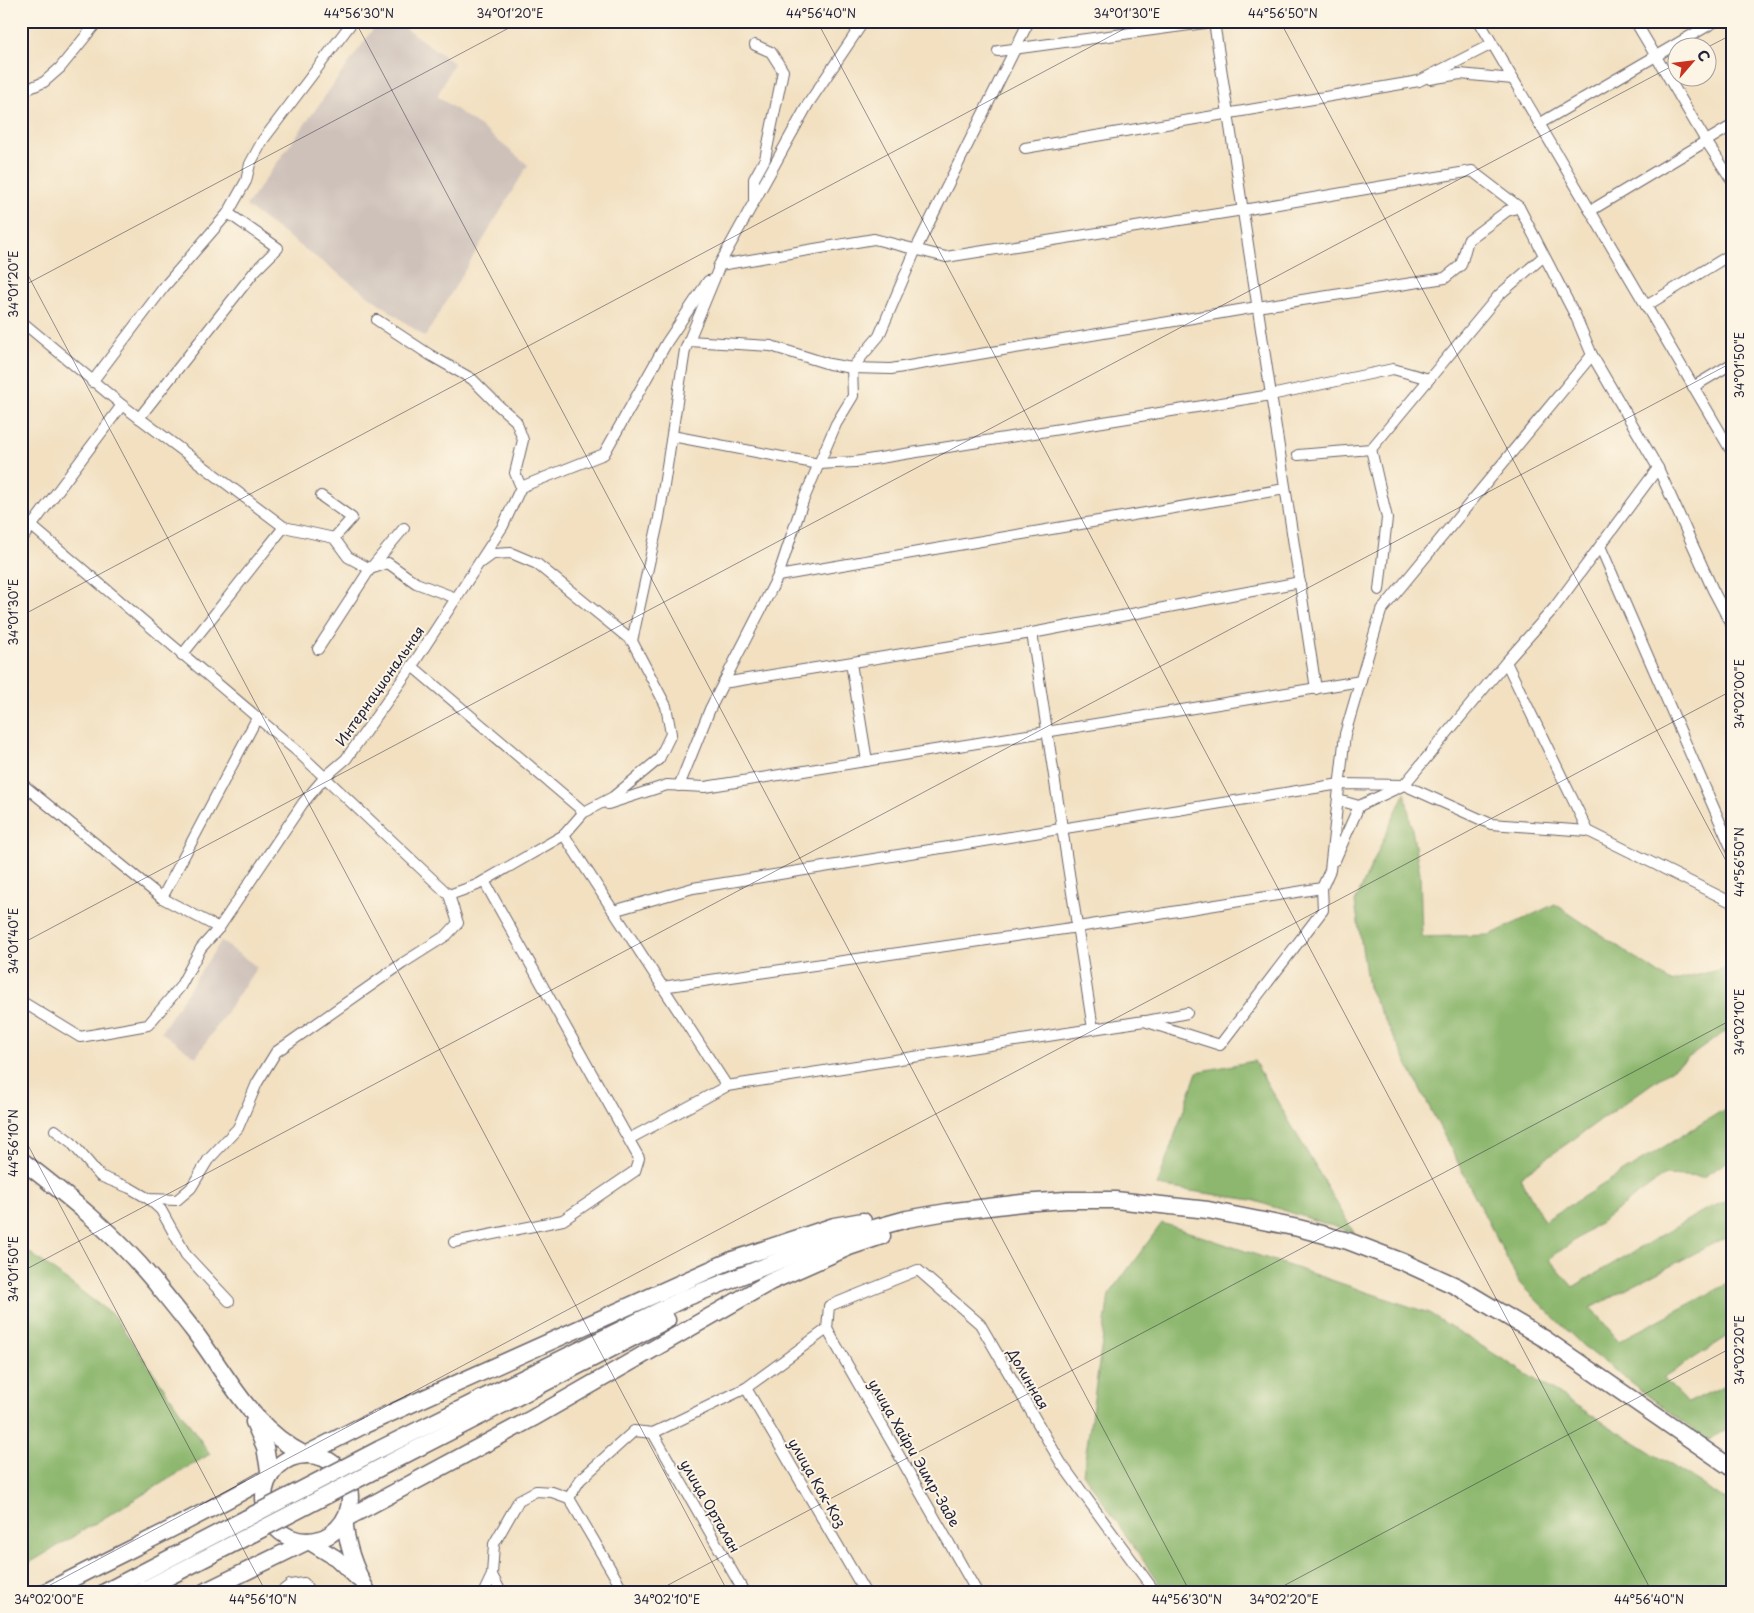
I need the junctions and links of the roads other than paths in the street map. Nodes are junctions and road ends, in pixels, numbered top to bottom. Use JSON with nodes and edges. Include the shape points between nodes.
{"nodes":[{"id":1,"x":98,"y":21,"type":"edge"},
{"id":2,"x":864,"y":21,"type":"edge"},
{"id":3,"x":1029,"y":21,"type":"edge"},
{"id":4,"x":1479,"y":21,"type":"edge"},
{"id":5,"x":1635,"y":21,"type":"edge"},
{"id":6,"x":1716,"y":21,"type":"edge"},
{"id":7,"x":1216,"y":22,"type":"edge"},
{"id":8,"x":350,"y":23,"type":"edge"},
{"id":9,"x":1492,"y":44,"type":"junction"},
{"id":10,"x":756,"y":45,"type":"dead end"},
{"id":11,"x":1016,"y":48,"type":"junction"},
{"id":12,"x":998,"y":51,"type":"dead end"},
{"id":13,"x":1656,"y":56,"type":"junction"},
{"id":14,"x":1513,"y":79,"type":"junction"},
{"id":15,"x":1419,"y":81,"type":"junction"},
{"id":16,"x":21,"y":92,"type":"edge"},
{"id":17,"x":1228,"y":114,"type":"junction"},
{"id":18,"x":1539,"y":124,"type":"junction"},
{"id":19,"x":1733,"y":126,"type":"edge"},
{"id":20,"x":1706,"y":141,"type":"junction"},
{"id":21,"x":1025,"y":148,"type":"dead end"},
{"id":22,"x":1733,"y":182,"type":"edge"},
{"id":23,"x":754,"y":202,"type":"junction"},
{"id":24,"x":1519,"y":207,"type":"junction"},
{"id":25,"x":1243,"y":210,"type":"junction"},
{"id":26,"x":1590,"y":211,"type":"junction"},
{"id":27,"x":228,"y":213,"type":"junction"},
{"id":28,"x":916,"y":249,"type":"junction"},
{"id":29,"x":1733,"y":253,"type":"edge"},
{"id":30,"x":1544,"y":256,"type":"junction"},
{"id":31,"x":720,"y":265,"type":"junction"},
{"id":32,"x":1646,"y":306,"type":"junction"},
{"id":33,"x":1258,"y":307,"type":"junction"},
{"id":34,"x":21,"y":320,"type":"edge"},
{"id":35,"x":377,"y":320,"type":"dead end"},
{"id":36,"x":689,"y":341,"type":"junction"},
{"id":37,"x":1592,"y":355,"type":"junction"},
{"id":38,"x":1733,"y":363,"type":"edge"},
{"id":39,"x":852,"y":368,"type":"junction"},
{"id":40,"x":1429,"y":379,"type":"junction"},
{"id":41,"x":92,"y":382,"type":"junction"},
{"id":42,"x":1693,"y":387,"type":"junction"},
{"id":43,"x":1271,"y":395,"type":"junction"},
{"id":44,"x":122,"y":405,"type":"junction"},
{"id":45,"x":139,"y":418,"type":"junction"},
{"id":46,"x":672,"y":436,"type":"junction"},
{"id":47,"x":1371,"y":449,"type":"junction"},
{"id":48,"x":1733,"y":454,"type":"edge"},
{"id":49,"x":1298,"y":455,"type":"dead end"},
{"id":50,"x":818,"y":464,"type":"junction"},
{"id":51,"x":1658,"y":468,"type":"junction"},
{"id":52,"x":521,"y":487,"type":"junction"},
{"id":53,"x":1285,"y":489,"type":"junction"},
{"id":54,"x":321,"y":496,"type":"dead end"},
{"id":55,"x":21,"y":517,"type":"edge"},
{"id":56,"x":32,"y":527,"type":"junction"},
{"id":57,"x":284,"y":527,"type":"junction"},
{"id":58,"x":404,"y":528,"type":"dead end"},
{"id":59,"x":334,"y":538,"type":"junction"},
{"id":60,"x":21,"y":540,"type":"edge"},
{"id":61,"x":1600,"y":546,"type":"junction"},
{"id":62,"x":477,"y":566,"type":"junction"},
{"id":63,"x":370,"y":569,"type":"junction"},
{"id":64,"x":778,"y":576,"type":"junction"},
{"id":65,"x":1300,"y":582,"type":"junction"},
{"id":66,"x":1379,"y":590,"type":"dead end"},
{"id":67,"x":456,"y":598,"type":"junction"},
{"id":68,"x":1733,"y":628,"type":"edge"},
{"id":69,"x":1032,"y":634,"type":"junction"},
{"id":70,"x":632,"y":641,"type":"junction"},
{"id":71,"x":318,"y":649,"type":"dead end"},
{"id":72,"x":182,"y":655,"type":"junction"},
{"id":73,"x":1506,"y":662,"type":"junction"},
{"id":74,"x":851,"y":663,"type":"junction"},
{"id":75,"x":412,"y":666,"type":"junction"},
{"id":76,"x":1361,"y":681,"type":"junction"},
{"id":77,"x":723,"y":683,"type":"junction"},
{"id":78,"x":1316,"y":689,"type":"junction"},
{"id":79,"x":257,"y":718,"type":"junction"},
{"id":80,"x":1048,"y":732,"type":"junction"},
{"id":81,"x":867,"y":761,"type":"junction"},
{"id":82,"x":324,"y":777,"type":"junction"},
{"id":83,"x":21,"y":783,"type":"edge"},
{"id":84,"x":1340,"y":784,"type":"junction"},
{"id":85,"x":1404,"y":785,"type":"junction"},
{"id":86,"x":678,"y":786,"type":"junction"},
{"id":87,"x":1338,"y":800,"type":"junction"},
{"id":88,"x":1359,"y":806,"type":"junction"},
{"id":89,"x":584,"y":812,"type":"junction"},
{"id":90,"x":1062,"y":828,"type":"junction"},
{"id":91,"x":1588,"y":832,"type":"junction"},
{"id":92,"x":564,"y":835,"type":"junction"},
{"id":93,"x":1733,"y":852,"type":"edge"},
{"id":94,"x":484,"y":881,"type":"junction"},
{"id":95,"x":1324,"y":884,"type":"junction"},
{"id":96,"x":449,"y":895,"type":"junction"},
{"id":97,"x":162,"y":898,"type":"junction"},
{"id":98,"x":1733,"y":903,"type":"edge"},
{"id":99,"x":613,"y":911,"type":"junction"},
{"id":100,"x":1078,"y":927,"type":"junction"},
{"id":101,"x":219,"y":928,"type":"junction"},
{"id":102,"x":662,"y":987,"type":"junction"},
{"id":103,"x":21,"y":1001,"type":"edge"},
{"id":104,"x":1187,"y":1013,"type":"dead end"},
{"id":105,"x":1144,"y":1021,"type":"junction"},
{"id":106,"x":1093,"y":1029,"type":"junction"},
{"id":107,"x":728,"y":1086,"type":"junction"},
{"id":108,"x":55,"y":1130,"type":"dead end"},
{"id":109,"x":629,"y":1139,"type":"junction"},
{"id":110,"x":21,"y":1160,"type":"edge"},
{"id":111,"x":148,"y":1199,"type":"junction"},
{"id":112,"x":947,"y":1212,"type":"junction"},
{"id":113,"x":454,"y":1242,"type":"dead end"},
{"id":114,"x":752,"y":1272,"type":"junction"},
{"id":115,"x":229,"y":1301,"type":"dead end"},
{"id":116,"x":827,"y":1329,"type":"junction"},
{"id":117,"x":746,"y":1388,"type":"junction"},
{"id":118,"x":246,"y":1406,"type":"junction"},
{"id":119,"x":653,"y":1433,"type":"junction"},
{"id":120,"x":305,"y":1455,"type":"junction"},
{"id":121,"x":1733,"y":1469,"type":"edge"},
{"id":122,"x":270,"y":1476,"type":"junction"},
{"id":123,"x":569,"y":1498,"type":"junction"},
{"id":124,"x":345,"y":1519,"type":"junction"},
{"id":125,"x":308,"y":1541,"type":"junction"},
{"id":126,"x":492,"y":1575,"type":"junction"},
{"id":127,"x":367,"y":1591,"type":"edge"},
{"id":128,"x":46,"y":1592,"type":"edge"},
{"id":129,"x":105,"y":1592,"type":"edge"},
{"id":130,"x":139,"y":1592,"type":"edge"},
{"id":131,"x":204,"y":1592,"type":"edge"},
{"id":132,"x":281,"y":1592,"type":"edge"},
{"id":133,"x":310,"y":1592,"type":"edge"},
{"id":134,"x":484,"y":1592,"type":"edge"},
{"id":135,"x":501,"y":1592,"type":"edge"},
{"id":136,"x":624,"y":1592,"type":"edge"},
{"id":137,"x":744,"y":1592,"type":"edge"},
{"id":138,"x":865,"y":1592,"type":"edge"},
{"id":139,"x":977,"y":1592,"type":"edge"},
{"id":140,"x":1155,"y":1592,"type":"edge"}],
"edges":[{"from":1,"to":16,"type":"street","via":[[60,68],[44,82]]},
{"from":2,"to":23,"type":"street","via":[[808,104]]},
{"from":3,"to":11,"type":"street"},
{"from":4,"to":9,"type":"street"},
{"from":5,"to":13,"type":"street"},
{"from":6,"to":13,"type":"street"},
{"from":7,"to":11,"type":"street"},
{"from":7,"to":17,"type":"street"},
{"from":8,"to":27,"type":"street","via":[[263,140]]},
{"from":9,"to":14,"type":"street"},
{"from":9,"to":15,"type":"street"},
{"from":10,"to":23,"type":"street","via":[[771,52],[783,71],[765,159],[754,179]]},
{"from":11,"to":12,"type":"street"},
{"from":11,"to":28,"type":"street"},
{"from":13,"to":18,"type":"street"},
{"from":13,"to":20,"type":"street"},
{"from":14,"to":15,"type":"street","via":[[1460,74]]},
{"from":14,"to":18,"type":"street"},
{"from":15,"to":17,"type":"street"},
{"from":17,"to":21,"type":"street"},
{"from":17,"to":25,"type":"street"},
{"from":18,"to":26,"type":"street"},
{"from":19,"to":20,"type":"street"},
{"from":20,"to":22,"type":"street"},
{"from":20,"to":26,"type":"street"},
{"from":23,"to":31,"type":"street"},
{"from":24,"to":25,"type":"street","via":[[1472,171]]},
{"from":24,"to":30,"type":"street"},
{"from":24,"to":33,"type":"street","via":[[1507,211],[1468,240],[1461,265],[1444,278]]},
{"from":25,"to":28,"type":"street","via":[[946,257]]},
{"from":25,"to":33,"type":"street"},
{"from":26,"to":32,"type":"street"},
{"from":27,"to":41,"type":"street","via":[[164,287]]},
{"from":27,"to":45,"type":"street","via":[[278,248],[255,271]]},
{"from":28,"to":31,"type":"street","via":[[874,238]]},
{"from":28,"to":39,"type":"street","via":[[879,336]]},
{"from":29,"to":32,"type":"street"},
{"from":30,"to":37,"type":"street"},
{"from":30,"to":40,"type":"street","via":[[1499,295]]},
{"from":31,"to":36,"type":"street"},
{"from":31,"to":52,"type":"street","via":[[667,342],[604,454]]},
{"from":32,"to":42,"type":"street"},
{"from":33,"to":39,"type":"street","via":[[891,369]]},
{"from":33,"to":43,"type":"street"},
{"from":34,"to":41,"type":"street"},
{"from":35,"to":52,"type":"street","via":[[472,379],[516,421],[523,440],[515,473]]},
{"from":36,"to":39,"type":"street","via":[[771,346]]},
{"from":36,"to":46,"type":"street"},
{"from":37,"to":51,"type":"street"},
{"from":37,"to":76,"type":"street","via":[[1381,611]]},
{"from":38,"to":42,"type":"street"},
{"from":39,"to":50,"type":"street","via":[[853,396]]},
{"from":40,"to":43,"type":"street","via":[[1393,369]]},
{"from":40,"to":47,"type":"street"},
{"from":41,"to":44,"type":"street"},
{"from":42,"to":48,"type":"street"},
{"from":43,"to":50,"type":"street","via":[[855,462]]},
{"from":43,"to":53,"type":"street"},
{"from":44,"to":45,"type":"street"},
{"from":44,"to":56,"type":"street"},
{"from":45,"to":57,"type":"street"},
{"from":46,"to":50,"type":"street"},
{"from":46,"to":70,"type":"street","via":[[659,518]]},
{"from":47,"to":49,"type":"street"},
{"from":47,"to":66,"type":"street","via":[[1387,518]]},
{"from":50,"to":64,"type":"street"},
{"from":51,"to":61,"type":"street"},
{"from":51,"to":68,"type":"street"},
{"from":52,"to":62,"type":"street","name":"Интернациональная","via":[[503,526]]},
{"from":53,"to":64,"type":"street"},
{"from":53,"to":65,"type":"street"},
{"from":54,"to":59,"type":"street","via":[[352,518]]},
{"from":55,"to":56,"type":"street"},
{"from":56,"to":60,"type":"street"},
{"from":56,"to":72,"type":"street"},
{"from":57,"to":59,"type":"street"},
{"from":57,"to":72,"type":"street"},
{"from":58,"to":63,"type":"street"},
{"from":59,"to":63,"type":"street","via":[[348,557]]},
{"from":61,"to":73,"type":"street","via":[[1554,608]]},
{"from":61,"to":93,"type":"street"},
{"from":62,"to":67,"type":"street","name":"Интернациональная"},
{"from":62,"to":70,"type":"street","via":[[493,554],[511,553],[537,564]]},
{"from":63,"to":67,"type":"street","via":[[388,563],[416,583]]},
{"from":63,"to":71,"type":"street"},
{"from":64,"to":77,"type":"street"},
{"from":65,"to":69,"type":"street"},
{"from":65,"to":78,"type":"street"},
{"from":67,"to":75,"type":"street","name":"Интернациональная"},
{"from":69,"to":74,"type":"street"},
{"from":69,"to":80,"type":"street"},
{"from":70,"to":89,"type":"street","via":[[666,706],[671,734],[659,760],[613,797]]},
{"from":72,"to":79,"type":"street"},
{"from":73,"to":85,"type":"street"},
{"from":73,"to":91,"type":"street"},
{"from":74,"to":77,"type":"street"},
{"from":74,"to":81,"type":"street"},
{"from":75,"to":82,"type":"street","name":"Интернациональная","via":[[346,759]]},
{"from":75,"to":89,"type":"street"},
{"from":76,"to":78,"type":"street"},
{"from":76,"to":84,"type":"street","via":[[1345,734]]},
{"from":77,"to":86,"type":"street"},
{"from":78,"to":80,"type":"street"},
{"from":79,"to":82,"type":"street"},
{"from":79,"to":97,"type":"street"},
{"from":80,"to":81,"type":"street"},
{"from":80,"to":90,"type":"street"},
{"from":81,"to":86,"type":"street","via":[[705,788]]},
{"from":82,"to":96,"type":"street"},
{"from":82,"to":101,"type":"street","name":"Интернациональная"},
{"from":83,"to":97,"type":"street"},
{"from":84,"to":85,"type":"street"},
{"from":84,"to":87,"type":"street"},
{"from":84,"to":90,"type":"street"},
{"from":85,"to":88,"type":"street"},
{"from":85,"to":91,"type":"street","via":[[1491,824]]},
{"from":86,"to":89,"type":"street","via":[[667,785]]},
{"from":87,"to":88,"type":"street"},
{"from":87,"to":95,"type":"street","via":[[1330,870]]},
{"from":88,"to":95,"type":"street"},
{"from":89,"to":92,"type":"street"},
{"from":90,"to":99,"type":"street","via":[[693,888]]},
{"from":90,"to":100,"type":"street"},
{"from":91,"to":98,"type":"street"},
{"from":92,"to":94,"type":"street"},
{"from":92,"to":99,"type":"street"},
{"from":94,"to":96,"type":"street"},
{"from":94,"to":109,"type":"street"},
{"from":95,"to":100,"type":"street"},
{"from":95,"to":105,"type":"street","via":[[1323,910],[1220,1045]]},
{"from":96,"to":111,"type":"street","via":[[458,923],[447,935],[402,962],[276,1052],[257,1083],[238,1128],[208,1160],[191,1188],[177,1200]]},
{"from":97,"to":101,"type":"street"},
{"from":99,"to":102,"type":"street"},
{"from":100,"to":102,"type":"street"},
{"from":100,"to":106,"type":"street"},
{"from":101,"to":103,"type":"street","name":"Интернациональная","via":[[201,948],[180,987],[148,1025],[80,1037]]},
{"from":102,"to":107,"type":"street"},
{"from":104,"to":105,"type":"street"},
{"from":105,"to":106,"type":"street"},
{"from":106,"to":107,"type":"street"},
{"from":107,"to":109,"type":"street"},
{"from":108,"to":111,"type":"street","via":[[71,1142],[100,1176]]},
{"from":109,"to":113,"type":"street","via":[[639,1158],[635,1171],[563,1220]]},
{"from":110,"to":118,"type":"main road","via":[[111,1235],[151,1278],[194,1330]]},
{"from":111,"to":115,"type":"street","via":[[161,1210],[186,1255]]},
{"from":112,"to":114,"type":"main road","via":[[907,1219],[831,1240]]},
{"from":112,"to":120,"type":"main road","via":[[894,1216],[834,1226],[732,1260],[362,1426]]},
{"from":112,"to":121,"type":"main road","via":[[1039,1202],[1115,1200],[1208,1210],[1298,1228],[1348,1242],[1403,1262],[1476,1297],[1545,1339]]},
{"from":112,"to":124,"type":"main road","via":[[849,1247],[770,1282],[533,1418]]},
{"from":114,"to":129,"type":"main road","bridge":true,"via":[[683,1300],[380,1449]]},
{"from":114,"to":130,"type":"main road","bridge":true,"via":[[686,1310]]},
{"from":116,"to":117,"type":"street"},
{"from":116,"to":139,"type":"street","name":"улица Хайри Эимр-Заде"},
{"from":116,"to":140,"type":"street","name":"Долинная","via":[[829,1306],[918,1270],[980,1324],[1061,1463]]},
{"from":117,"to":119,"type":"street"},
{"from":117,"to":138,"type":"street","name":"улица Кок-Коз"},
{"from":118,"to":120,"type":"main road","via":[[266,1429]]},
{"from":118,"to":122,"type":"main road","via":[[265,1447]]},
{"from":119,"to":123,"type":"street","via":[[634,1431],[580,1480]]},
{"from":119,"to":137,"type":"street","name":"улица Орталан"},
{"from":120,"to":122,"type":"main road","via":[[289,1459]]},
{"from":120,"to":124,"type":"main road","via":[[332,1463],[346,1479],[350,1501]]},
{"from":122,"to":125,"type":"main road","via":[[264,1501],[268,1515],[276,1528],[287,1536]]},
{"from":122,"to":128,"type":"main road","via":[[220,1505]]},
{"from":123,"to":126,"type":"street","via":[[536,1491],[519,1500],[494,1544]]},
{"from":123,"to":136,"type":"street"},
{"from":124,"to":125,"type":"main road","via":[[328,1536]]},
{"from":124,"to":127,"type":"main road","via":[[349,1550]]},
{"from":125,"to":127,"type":"main road","via":[[336,1558]]},
{"from":125,"to":131,"type":"main road"},
{"from":126,"to":134,"type":"street"},
{"from":126,"to":135,"type":"street"},
{"from":132,"to":133,"type":"street","via":[[290,1585],[304,1583]]}]}
